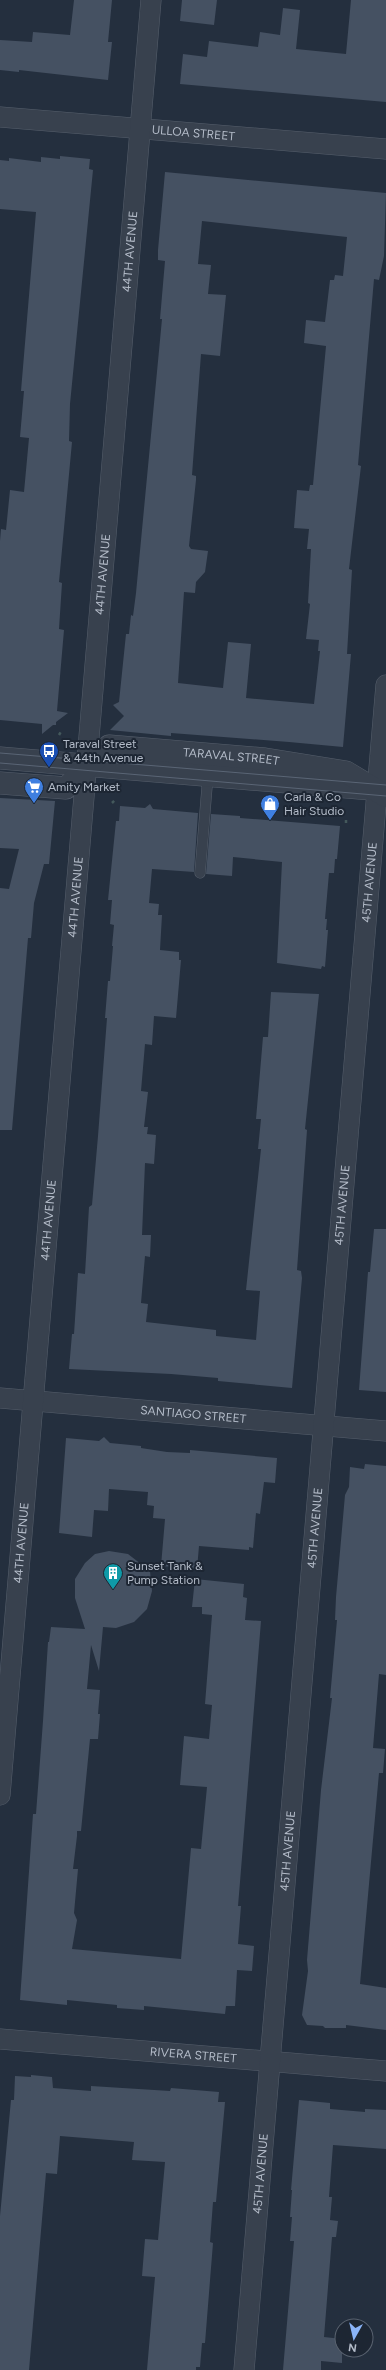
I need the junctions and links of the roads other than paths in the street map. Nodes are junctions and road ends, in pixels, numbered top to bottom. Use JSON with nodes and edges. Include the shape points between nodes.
{"nodes":[{"id":1,"x":151,"y":0,"type":"edge"},
{"id":2,"x":0,"y":117,"type":"edge"},
{"id":3,"x":140,"y":128,"type":"junction"},
{"id":4,"x":386,"y":149,"type":"edge"},
{"id":5,"x":386,"y":685,"type":"edge"},
{"id":6,"x":0,"y":758,"type":"edge"},
{"id":7,"x":87,"y":765,"type":"junction"},
{"id":8,"x":208,"y":775,"type":"junction"},
{"id":9,"x":0,"y":783,"type":"edge"},
{"id":10,"x":383,"y":792,"type":"edge"},
{"id":11,"x":200,"y":873,"type":"dead end"},
{"id":12,"x":0,"y":1398,"type":"edge"},
{"id":13,"x":33,"y":1401,"type":"junction"},
{"id":14,"x":324,"y":1426,"type":"junction"},
{"id":15,"x":386,"y":1431,"type":"edge"},
{"id":16,"x":0,"y":1795,"type":"edge"},
{"id":17,"x":0,"y":2039,"type":"edge"},
{"id":18,"x":270,"y":2062,"type":"junction"},
{"id":19,"x":386,"y":2071,"type":"edge"},
{"id":20,"x":244,"y":2370,"type":"edge"}],
"edges":[{"from":1,"to":3,"type":"street","name":"44TH AVENUE"},
{"from":2,"to":3,"type":"street","name":"ULLOA STREET"},
{"from":3,"to":4,"type":"street","name":"ULLOA STREET"},
{"from":3,"to":7,"type":"street","name":"44TH AVENUE"},
{"from":5,"to":10,"type":"street","name":"45TH AVENUE"},
{"from":6,"to":7,"type":"street","name":"TARAVAL STREET"},
{"from":7,"to":8,"type":"street","name":"TARAVAL STREET"},
{"from":7,"to":9,"type":"street","name":"TARAVAL STREET","via":[[66,788]]},
{"from":7,"to":10,"type":"street","name":"TARAVAL STREET","via":[[109,746],[265,758],[346,772]]},
{"from":7,"to":13,"type":"street","name":"44TH AVENUE"},
{"from":8,"to":10,"type":"street","name":"TARAVAL STREET"},
{"from":8,"to":11,"type":"lane"},
{"from":10,"to":14,"type":"street","name":"45TH AVENUE"},
{"from":12,"to":13,"type":"street","name":"SANTIAGO STREET"},
{"from":13,"to":14,"type":"street","name":"SANTIAGO STREET"},
{"from":13,"to":16,"type":"street","name":"44TH AVENUE"},
{"from":14,"to":15,"type":"street","name":"SANTIAGO STREET"},
{"from":14,"to":18,"type":"street","name":"45TH AVENUE"},
{"from":17,"to":18,"type":"street","name":"RIVERA STREET"},
{"from":18,"to":19,"type":"street","name":"RIVERA STREET"},
{"from":18,"to":20,"type":"street","name":"45TH AVENUE"}]}
